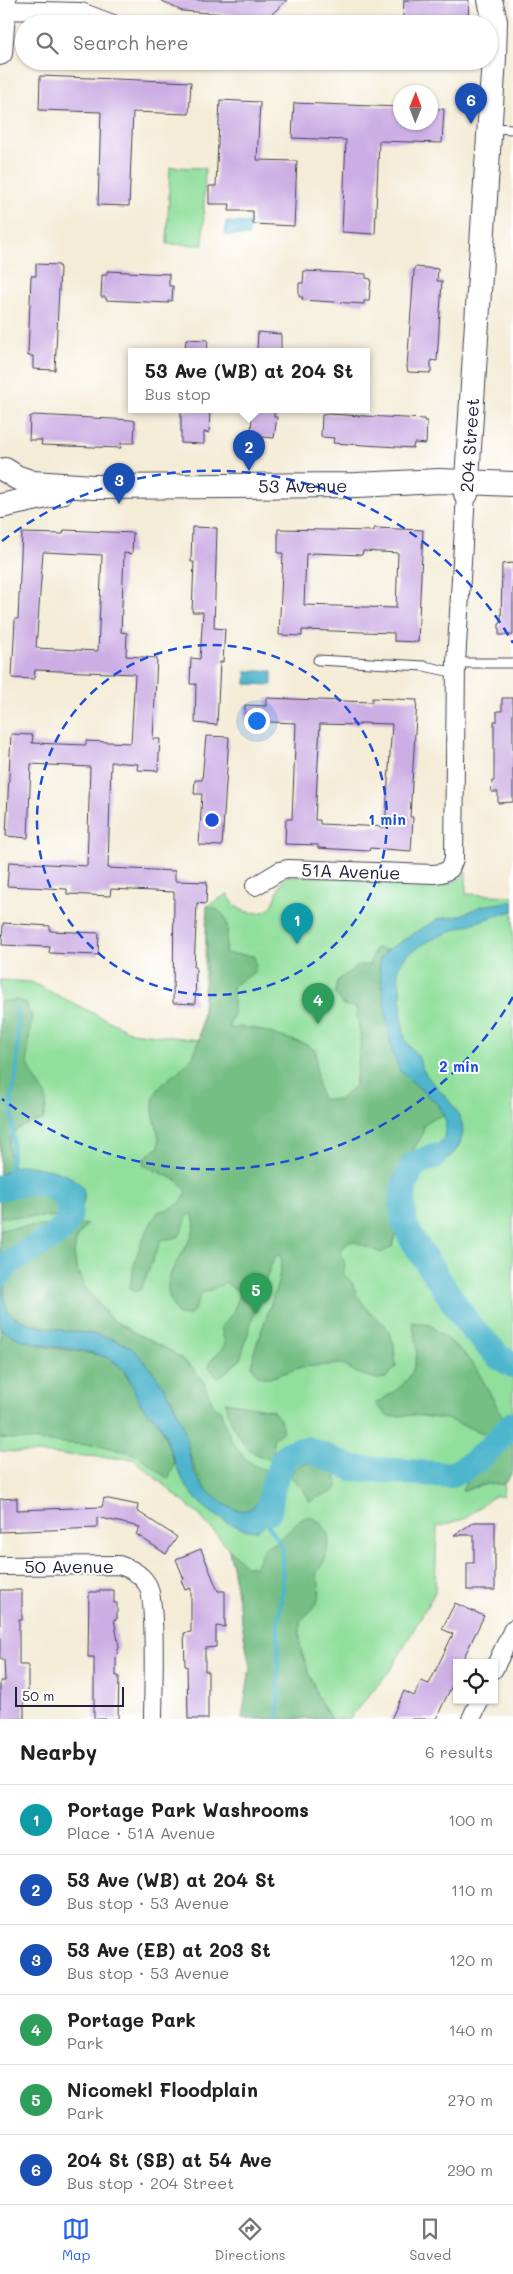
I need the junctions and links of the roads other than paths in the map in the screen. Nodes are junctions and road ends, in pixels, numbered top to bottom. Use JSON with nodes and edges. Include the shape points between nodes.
{"nodes":[{"id":1,"x":2,"y":7,"type":"edge"},
{"id":2,"x":89,"y":15,"type":"edge"},
{"id":3,"x":0,"y":53,"type":"edge"},
{"id":4,"x":491,"y":70,"type":"edge"},
{"id":5,"x":489,"y":128,"type":"junction"},
{"id":6,"x":513,"y":129,"type":"edge"},
{"id":7,"x":2,"y":465,"type":"edge"},
{"id":8,"x":513,"y":484,"type":"edge"},
{"id":9,"x":357,"y":485,"type":"junction"},
{"id":10,"x":93,"y":487,"type":"junction"},
{"id":11,"x":467,"y":488,"type":"junction"},
{"id":12,"x":513,"y":494,"type":"edge"},
{"id":13,"x":1,"y":506,"type":"edge"},
{"id":14,"x":318,"y":660,"type":"dead end"},
{"id":15,"x":513,"y":663,"type":"edge"},
{"id":16,"x":456,"y":668,"type":"junction"},
{"id":17,"x":450,"y":869,"type":"joint"},
{"id":18,"x":255,"y":886,"type":"dead end"},
{"id":19,"x":0,"y":1566,"type":"edge"},
{"id":20,"x":513,"y":1629,"type":"edge"},
{"id":21,"x":498,"y":1661,"type":"edge"},
{"id":22,"x":478,"y":1704,"type":"edge"},
{"id":23,"x":153,"y":1719,"type":"edge"},
{"id":24,"x":471,"y":1719,"type":"edge"}],
"edges":[{"from":1,"to":2,"type":"street"},
{"from":1,"to":3,"type":"street"},
{"from":4,"to":5,"type":"street","name":"204 Street"},
{"from":5,"to":6,"type":"lane"},
{"from":5,"to":11,"type":"street","name":"204 Street"},
{"from":7,"to":10,"type":"street","name":"53 Avenue","via":[[16,477],[33,483]]},
{"from":7,"to":13,"type":"street","via":[[10,488]]},
{"from":8,"to":11,"type":"street","name":"53 Avenue"},
{"from":9,"to":10,"type":"street","name":"53 Avenue"},
{"from":9,"to":11,"type":"street","name":"53 Avenue","via":[[439,481]]},
{"from":9,"to":11,"type":"street","name":"53 Avenue","via":[[441,494]]},
{"from":10,"to":13,"type":"street","name":"53 Avenue"},
{"from":11,"to":12,"type":"street","name":"53 Avenue"},
{"from":11,"to":16,"type":"street","name":"204 Street"},
{"from":14,"to":16,"type":"lane"},
{"from":15,"to":16,"type":"lane"},
{"from":16,"to":17,"type":"street","name":"204 Street","via":[[454,859]]},
{"from":17,"to":18,"type":"street","name":"51A Avenue","via":[[434,874],[288,869]]},
{"from":19,"to":23,"type":"street","name":"50 Avenue","via":[[119,1565],[136,1571],[148,1585],[153,1604]]},
{"from":20,"to":21,"type":"street"},
{"from":22,"to":24,"type":"street"}]}
